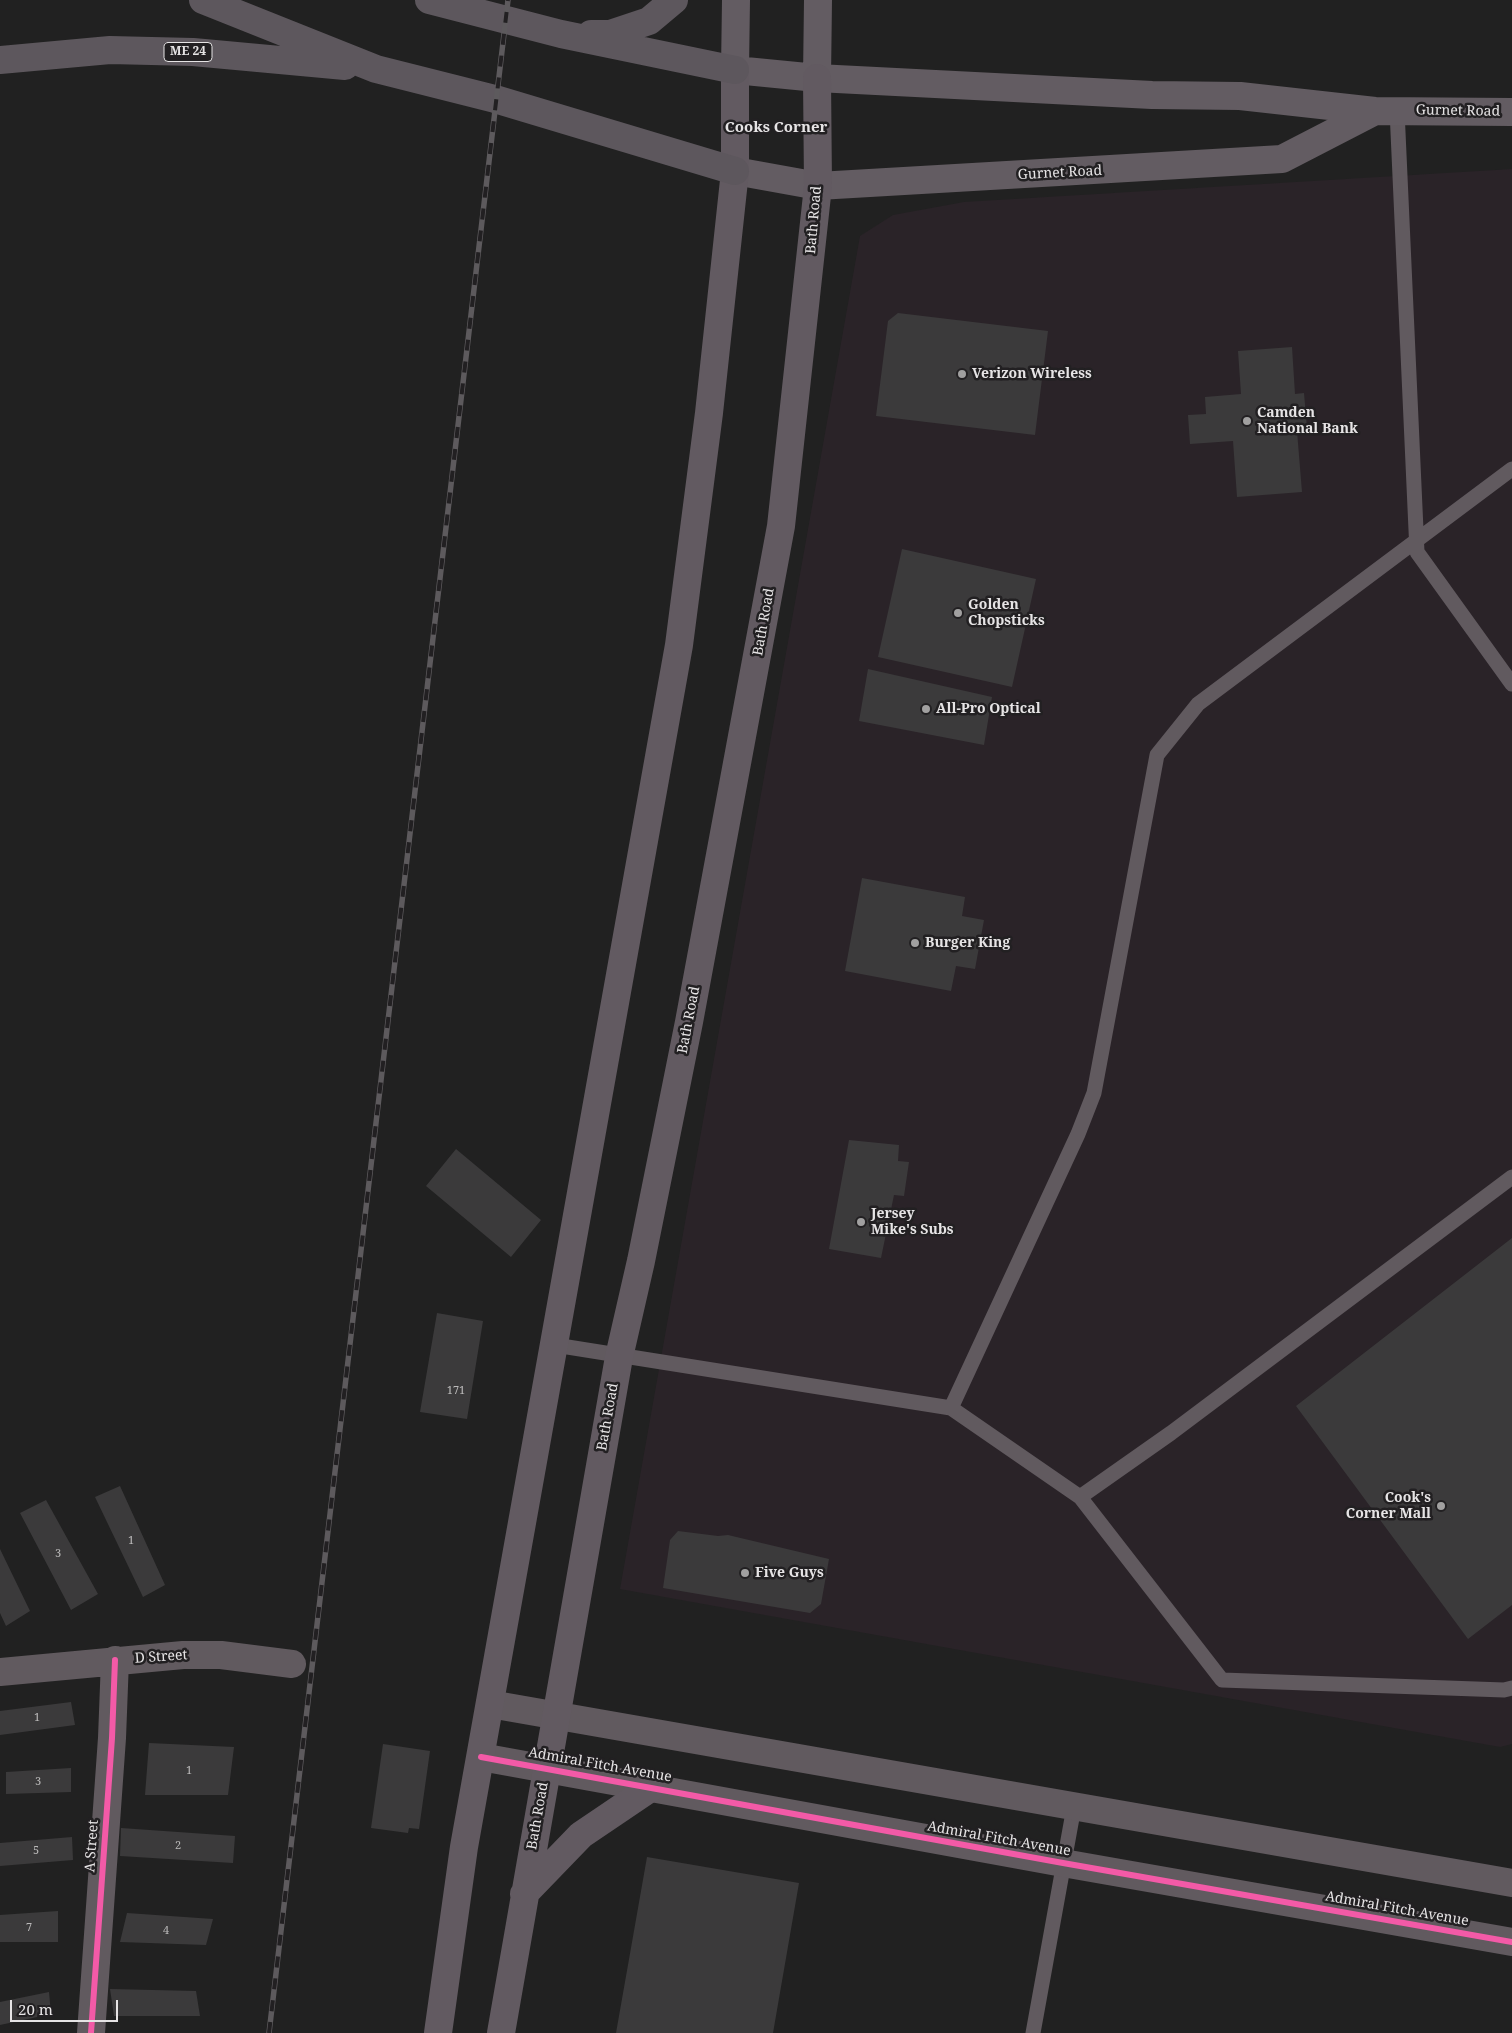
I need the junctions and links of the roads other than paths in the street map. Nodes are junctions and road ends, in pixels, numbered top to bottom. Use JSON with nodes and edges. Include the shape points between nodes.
{"nodes":[{"id":1,"x":203,"y":0,"type":"edge"},
{"id":2,"x":429,"y":0,"type":"edge"},
{"id":3,"x":674,"y":0,"type":"edge"},
{"id":4,"x":736,"y":0,"type":"edge"},
{"id":5,"x":818,"y":0,"type":"edge"},
{"id":6,"x":561,"y":34,"type":"junction"},
{"id":7,"x":0,"y":60,"type":"edge"},
{"id":8,"x":376,"y":68,"type":"junction"},
{"id":9,"x":735,"y":70,"type":"junction"},
{"id":10,"x":817,"y":78,"type":"junction"},
{"id":11,"x":1386,"y":111,"type":"junction"},
{"id":12,"x":1512,"y":112,"type":"edge"},
{"id":13,"x":735,"y":171,"type":"junction"},
{"id":14,"x":818,"y":186,"type":"junction"},
{"id":15,"x":1512,"y":469,"type":"edge"},
{"id":16,"x":1416,"y":540,"type":"junction"},
{"id":17,"x":1512,"y":684,"type":"edge"},
{"id":18,"x":1512,"y":1177,"type":"edge"},
{"id":19,"x":555,"y":1346,"type":"junction"},
{"id":20,"x":619,"y":1357,"type":"junction"},
{"id":21,"x":951,"y":1408,"type":"junction"},
{"id":22,"x":1080,"y":1497,"type":"junction"},
{"id":23,"x":115,"y":1660,"type":"junction"},
{"id":24,"x":292,"y":1664,"type":"dead end"},
{"id":25,"x":0,"y":1672,"type":"edge"},
{"id":26,"x":1512,"y":1688,"type":"edge"},
{"id":27,"x":490,"y":1704,"type":"junction"},
{"id":28,"x":556,"y":1716,"type":"junction"},
{"id":29,"x":482,"y":1757,"type":"junction"},
{"id":30,"x":546,"y":1768,"type":"junction"},
{"id":31,"x":652,"y":1787,"type":"junction"},
{"id":32,"x":1074,"y":1807,"type":"junction"},
{"id":33,"x":1064,"y":1864,"type":"junction"},
{"id":34,"x":1512,"y":1883,"type":"edge"},
{"id":35,"x":524,"y":1894,"type":"junction"},
{"id":36,"x":1512,"y":1942,"type":"edge"},
{"id":37,"x":91,"y":2033,"type":"edge"},
{"id":38,"x":438,"y":2033,"type":"edge"},
{"id":39,"x":501,"y":2033,"type":"edge"},
{"id":40,"x":1033,"y":2033,"type":"edge"}],
"edges":[{"from":1,"to":8,"type":"highway"},
{"from":2,"to":6,"type":"highway","number":"ME 24"},
{"from":3,"to":6,"type":"highway","via":[[649,21],[610,34]]},
{"from":4,"to":9,"type":"main road"},
{"from":5,"to":10,"type":"main road","name":"Bath Road"},
{"from":6,"to":9,"type":"highway","number":"ME 24"},
{"from":7,"to":8,"type":"highway","number":"ME 24","via":[[110,50],[193,52]]},
{"from":8,"to":13,"type":"highway","number":"ME 24","via":[[495,99]]},
{"from":9,"to":10,"type":"main road","name":"Gurnet Road","number":"ME 24"},
{"from":9,"to":13,"type":"main road"},
{"from":10,"to":11,"type":"main road","name":"Gurnet Road","number":"ME 24","via":[[1152,95],[1240,96]]},
{"from":10,"to":14,"type":"main road","name":"Bath Road"},
{"from":11,"to":12,"type":"main road","name":"Gurnet Road","number":"ME 24"},
{"from":11,"to":14,"type":"main road","name":"Gurnet Road","number":"ME 24","via":[[1282,159]]},
{"from":11,"to":16,"type":"lane"},
{"from":13,"to":14,"type":"main road","name":"Gurnet Road","number":"ME 24"},
{"from":13,"to":19,"type":"main road","via":[[709,413],[679,645]]},
{"from":14,"to":20,"type":"main road","name":"Bath Road","via":[[781,526],[687,1032]]},
{"from":15,"to":16,"type":"lane"},
{"from":16,"to":17,"type":"lane","via":[[1417,552]]},
{"from":16,"to":21,"type":"lane","via":[[1198,704],[1158,755],[1094,1092],[1078,1134]]},
{"from":18,"to":22,"type":"lane"},
{"from":19,"to":20,"type":"lane"},
{"from":19,"to":27,"type":"main road"},
{"from":20,"to":21,"type":"lane"},
{"from":20,"to":28,"type":"main road","name":"Bath Road"},
{"from":21,"to":22,"type":"lane"},
{"from":22,"to":26,"type":"lane","via":[[1222,1680]]},
{"from":23,"to":24,"type":"street","name":"D Street","via":[[221,1655]]},
{"from":23,"to":25,"type":"street","name":"D Street"},
{"from":23,"to":37,"type":"street","name":"A Street","via":[[112,1747]]},
{"from":27,"to":28,"type":"street"},
{"from":27,"to":29,"type":"main road"},
{"from":28,"to":30,"type":"main road","name":"Bath Road"},
{"from":28,"to":32,"type":"street"},
{"from":29,"to":30,"type":"street","name":"Admiral Fitch Avenue"},
{"from":29,"to":38,"type":"main road","via":[[464,1847]]},
{"from":30,"to":31,"type":"street","name":"Admiral Fitch Avenue"},
{"from":30,"to":35,"type":"main road","name":"Bath Road"},
{"from":31,"to":33,"type":"street","name":"Admiral Fitch Avenue"},
{"from":31,"to":35,"type":"main road","via":[[581,1835]]},
{"from":32,"to":33,"type":"lane"},
{"from":32,"to":34,"type":"street"},
{"from":33,"to":36,"type":"street","name":"Admiral Fitch Avenue"},
{"from":33,"to":40,"type":"lane"},
{"from":35,"to":39,"type":"main road","name":"Bath Road"}]}
